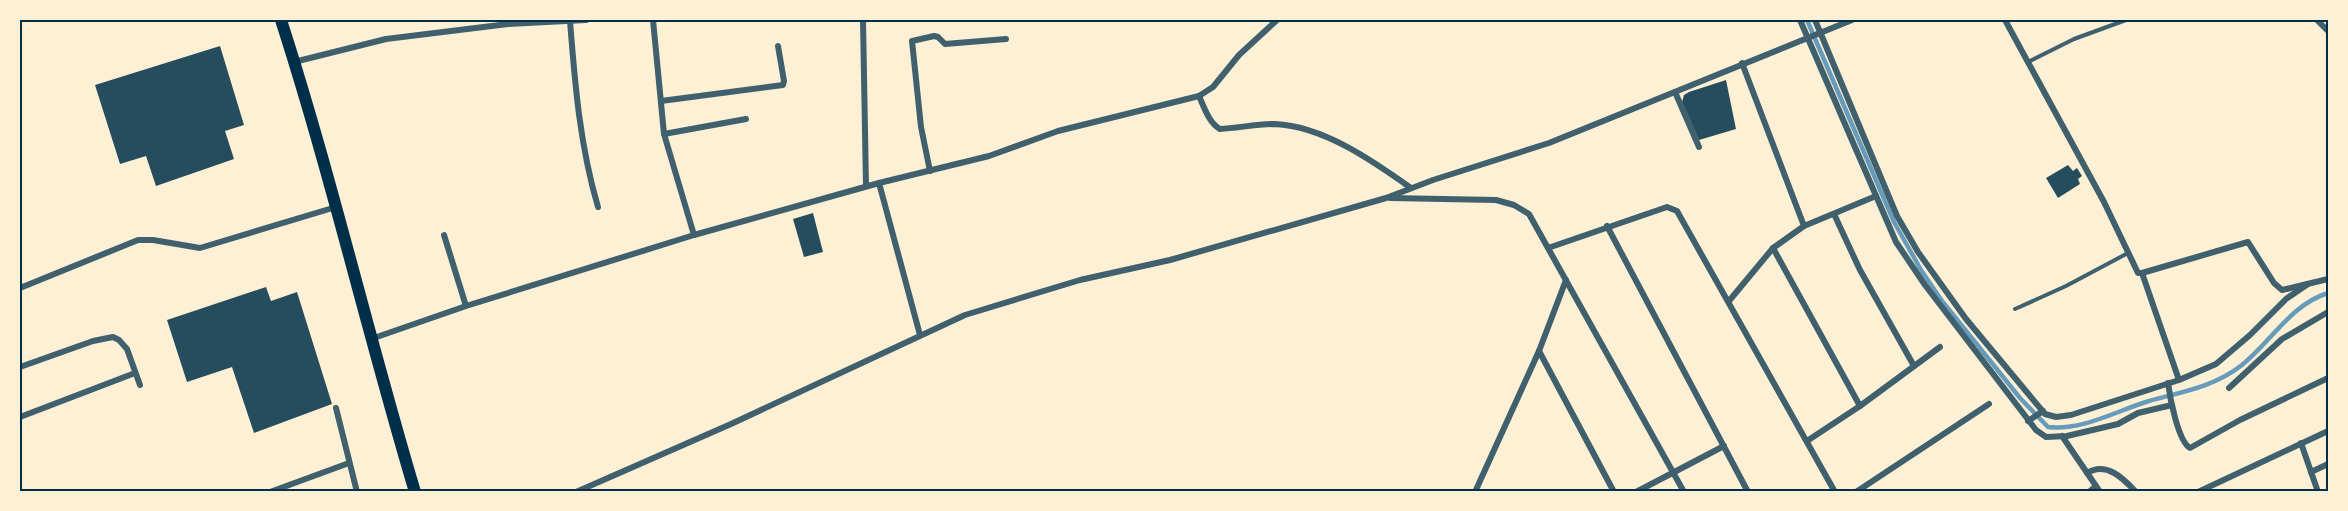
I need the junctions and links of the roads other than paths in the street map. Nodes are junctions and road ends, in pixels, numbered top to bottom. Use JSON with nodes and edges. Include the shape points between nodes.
{"nodes":[{"id":1,"x":281,"y":20,"type":"edge"},
{"id":2,"x":586,"y":20,"type":"edge"},
{"id":3,"x":653,"y":20,"type":"edge"},
{"id":4,"x":863,"y":20,"type":"edge"},
{"id":5,"x":1277,"y":20,"type":"edge"},
{"id":6,"x":1800,"y":20,"type":"edge"},
{"id":7,"x":1815,"y":20,"type":"edge"},
{"id":8,"x":1852,"y":20,"type":"edge"},
{"id":9,"x":2005,"y":20,"type":"edge"},
{"id":10,"x":2126,"y":20,"type":"edge"},
{"id":11,"x":2317,"y":20,"type":"edge"},
{"id":12,"x":570,"y":21,"type":"junction"},
{"id":13,"x":2328,"y":31,"type":"edge"},
{"id":14,"x":1820,"y":32,"type":"junction"},
{"id":15,"x":1809,"y":35,"type":"junction"},
{"id":16,"x":1006,"y":39,"type":"dead end"},
{"id":17,"x":778,"y":46,"type":"dead end"},
{"id":18,"x":294,"y":62,"type":"junction"},
{"id":19,"x":1742,"y":63,"type":"junction"},
{"id":20,"x":2026,"y":63,"type":"junction"},
{"id":21,"x":1675,"y":92,"type":"junction"},
{"id":22,"x":1199,"y":96,"type":"junction"},
{"id":23,"x":661,"y":101,"type":"junction"},
{"id":24,"x":746,"y":119,"type":"dead end"},
{"id":25,"x":664,"y":134,"type":"junction"},
{"id":26,"x":1699,"y":147,"type":"dead end"},
{"id":27,"x":930,"y":171,"type":"junction"},
{"id":28,"x":879,"y":183,"type":"junction"},
{"id":29,"x":866,"y":186,"type":"junction"},
{"id":30,"x":1411,"y":188,"type":"junction"},
{"id":31,"x":1875,"y":196,"type":"junction"},
{"id":32,"x":1386,"y":198,"type":"junction"},
{"id":33,"x":336,"y":207,"type":"junction"},
{"id":34,"x":598,"y":207,"type":"dead end"},
{"id":35,"x":1833,"y":214,"type":"junction"},
{"id":36,"x":1607,"y":226,"type":"junction"},
{"id":37,"x":1804,"y":226,"type":"junction"},
{"id":38,"x":444,"y":235,"type":"dead end"},
{"id":39,"x":694,"y":235,"type":"junction"},
{"id":40,"x":1548,"y":248,"type":"junction"},
{"id":41,"x":1773,"y":248,"type":"junction"},
{"id":42,"x":2128,"y":253,"type":"junction"},
{"id":43,"x":2142,"y":273,"type":"junction"},
{"id":44,"x":2328,"y":279,"type":"edge"},
{"id":45,"x":1566,"y":280,"type":"junction"},
{"id":46,"x":2308,"y":284,"type":"junction"},
{"id":47,"x":20,"y":288,"type":"edge"},
{"id":48,"x":1729,"y":301,"type":"junction"},
{"id":49,"x":466,"y":306,"type":"junction"},
{"id":50,"x":2015,"y":309,"type":"dead end"},
{"id":51,"x":2328,"y":312,"type":"edge"},
{"id":52,"x":920,"y":335,"type":"junction"},
{"id":53,"x":371,"y":339,"type":"junction"},
{"id":54,"x":1940,"y":347,"type":"dead end"},
{"id":55,"x":1539,"y":351,"type":"junction"},
{"id":56,"x":1914,"y":366,"type":"junction"},
{"id":57,"x":20,"y":368,"type":"edge"},
{"id":58,"x":135,"y":373,"type":"junction"},
{"id":59,"x":2328,"y":378,"type":"edge"},
{"id":60,"x":2179,"y":380,"type":"junction"},
{"id":61,"x":140,"y":385,"type":"dead end"},
{"id":62,"x":2168,"y":387,"type":"junction"},
{"id":63,"x":2229,"y":388,"type":"dead end"},
{"id":64,"x":2172,"y":403,"type":"junction"},
{"id":65,"x":1989,"y":404,"type":"dead end"},
{"id":66,"x":1860,"y":406,"type":"junction"},
{"id":67,"x":336,"y":408,"type":"dead end"},
{"id":68,"x":2042,"y":412,"type":"junction"},
{"id":69,"x":20,"y":417,"type":"edge"},
{"id":70,"x":2029,"y":421,"type":"junction"},
{"id":71,"x":2328,"y":431,"type":"edge"},
{"id":72,"x":2062,"y":436,"type":"junction"},
{"id":73,"x":1807,"y":441,"type":"junction"},
{"id":74,"x":2301,"y":443,"type":"junction"},
{"id":75,"x":1724,"y":446,"type":"junction"},
{"id":76,"x":350,"y":463,"type":"junction"},
{"id":77,"x":2328,"y":464,"type":"edge"},
{"id":78,"x":1674,"y":471,"type":"junction"},
{"id":79,"x":2311,"y":472,"type":"junction"},
{"id":80,"x":2087,"y":473,"type":"junction"},
{"id":81,"x":2098,"y":489,"type":"edge"},
{"id":82,"x":270,"y":492,"type":"edge"},
{"id":83,"x":357,"y":492,"type":"edge"},
{"id":84,"x":415,"y":492,"type":"edge"},
{"id":85,"x":576,"y":492,"type":"edge"},
{"id":86,"x":1474,"y":492,"type":"edge"},
{"id":87,"x":1614,"y":492,"type":"edge"},
{"id":88,"x":1636,"y":492,"type":"edge"},
{"id":89,"x":1684,"y":492,"type":"edge"},
{"id":90,"x":1748,"y":492,"type":"edge"},
{"id":91,"x":1835,"y":492,"type":"edge"},
{"id":92,"x":1856,"y":492,"type":"edge"},
{"id":93,"x":2089,"y":492,"type":"edge"},
{"id":94,"x":2136,"y":492,"type":"edge"},
{"id":95,"x":2198,"y":492,"type":"edge"},
{"id":96,"x":2318,"y":492,"type":"edge"}],
"edges":[{"from":1,"to":18,"type":"main road"},
{"from":2,"to":12,"type":"street"},
{"from":3,"to":23,"type":"street"},
{"from":4,"to":29,"type":"street"},
{"from":5,"to":22,"type":"street","via":[[1239,55],[1213,87]]},
{"from":6,"to":15,"type":"street"},
{"from":7,"to":14,"type":"street"},
{"from":8,"to":14,"type":"street"},
{"from":9,"to":20,"type":"street"},
{"from":10,"to":20,"type":"lane","via":[[2074,39]]},
{"from":11,"to":13,"type":"street"},
{"from":12,"to":18,"type":"street","via":[[508,24],[386,39]]},
{"from":12,"to":34,"type":"street","via":[[579,126]]},
{"from":14,"to":15,"type":"street"},
{"from":14,"to":68,"type":"street","via":[[1897,216],[1918,252],[1959,310]]},
{"from":15,"to":19,"type":"street"},
{"from":15,"to":31,"type":"street"},
{"from":16,"to":27,"type":"street","via":[[945,44],[934,36],[912,41]]},
{"from":17,"to":23,"type":"street","via":[[783,85]]},
{"from":18,"to":33,"type":"main road"},
{"from":19,"to":21,"type":"street"},
{"from":19,"to":37,"type":"street"},
{"from":20,"to":42,"type":"street"},
{"from":21,"to":26,"type":"street"},
{"from":21,"to":30,"type":"street","via":[[1549,143]]},
{"from":22,"to":27,"type":"street","via":[[1058,131],[989,156]]},
{"from":22,"to":30,"type":"street","via":[[1210,119],[1220,129],[1273,124],[1311,131],[1378,165]]},
{"from":23,"to":25,"type":"street"},
{"from":24,"to":25,"type":"street"},
{"from":25,"to":39,"type":"street"},
{"from":27,"to":28,"type":"street"},
{"from":28,"to":29,"type":"street"},
{"from":28,"to":52,"type":"street"},
{"from":29,"to":39,"type":"street"},
{"from":30,"to":32,"type":"street"},
{"from":31,"to":35,"type":"street"},
{"from":31,"to":70,"type":"street","via":[[1896,242],[1925,285]]},
{"from":32,"to":40,"type":"street","via":[[1506,202],[1529,214]]},
{"from":32,"to":52,"type":"street","via":[[1170,260],[1080,280],[965,315]]},
{"from":33,"to":47,"type":"street","via":[[200,248],[138,240]]},
{"from":33,"to":53,"type":"main road"},
{"from":35,"to":37,"type":"street"},
{"from":35,"to":56,"type":"street"},
{"from":36,"to":40,"type":"street"},
{"from":36,"to":48,"type":"street","via":[[1673,207],[1681,214]]},
{"from":36,"to":75,"type":"street"},
{"from":37,"to":41,"type":"street"},
{"from":38,"to":49,"type":"street"},
{"from":39,"to":49,"type":"street"},
{"from":40,"to":45,"type":"street"},
{"from":41,"to":48,"type":"street"},
{"from":41,"to":66,"type":"street"},
{"from":42,"to":43,"type":"street","via":[[2138,273]]},
{"from":42,"to":50,"type":"lane"},
{"from":43,"to":46,"type":"street","via":[[2248,242],[2278,288],[2288,290]]},
{"from":43,"to":60,"type":"street"},
{"from":44,"to":46,"type":"street"},
{"from":45,"to":55,"type":"street"},
{"from":45,"to":78,"type":"street"},
{"from":46,"to":60,"type":"street","via":[[2286,299],[2233,352]]},
{"from":48,"to":73,"type":"street"},
{"from":49,"to":53,"type":"street"},
{"from":51,"to":63,"type":"street","via":[[2282,339]]},
{"from":52,"to":85,"type":"street"},
{"from":53,"to":84,"type":"main road"},
{"from":54,"to":56,"type":"street"},
{"from":55,"to":86,"type":"street"},
{"from":55,"to":87,"type":"street"},
{"from":56,"to":66,"type":"street"},
{"from":57,"to":58,"type":"street","via":[[113,337],[128,350]]},
{"from":58,"to":61,"type":"street"},
{"from":58,"to":69,"type":"street"},
{"from":59,"to":64,"type":"street","via":[[2190,448],[2185,445]]},
{"from":60,"to":62,"type":"street"},
{"from":62,"to":64,"type":"street"},
{"from":62,"to":68,"type":"street","via":[[2071,415],[2056,417]]},
{"from":64,"to":72,"type":"street","via":[[2138,413],[2118,424]]},
{"from":65,"to":92,"type":"street"},
{"from":66,"to":73,"type":"street"},
{"from":67,"to":76,"type":"street"},
{"from":68,"to":70,"type":"street"},
{"from":70,"to":72,"type":"street","via":[[2046,437]]},
{"from":71,"to":74,"type":"street"},
{"from":72,"to":80,"type":"street"},
{"from":73,"to":91,"type":"street"},
{"from":74,"to":79,"type":"street"},
{"from":74,"to":95,"type":"street"},
{"from":75,"to":78,"type":"street"},
{"from":75,"to":90,"type":"street"},
{"from":76,"to":82,"type":"street"},
{"from":76,"to":83,"type":"street"},
{"from":77,"to":79,"type":"street"},
{"from":78,"to":88,"type":"street"},
{"from":78,"to":89,"type":"street"},
{"from":79,"to":96,"type":"street"},
{"from":80,"to":81,"type":"street"},
{"from":80,"to":94,"type":"street","via":[[2108,470],[2121,476]]},
{"from":81,"to":93,"type":"street"}]}
